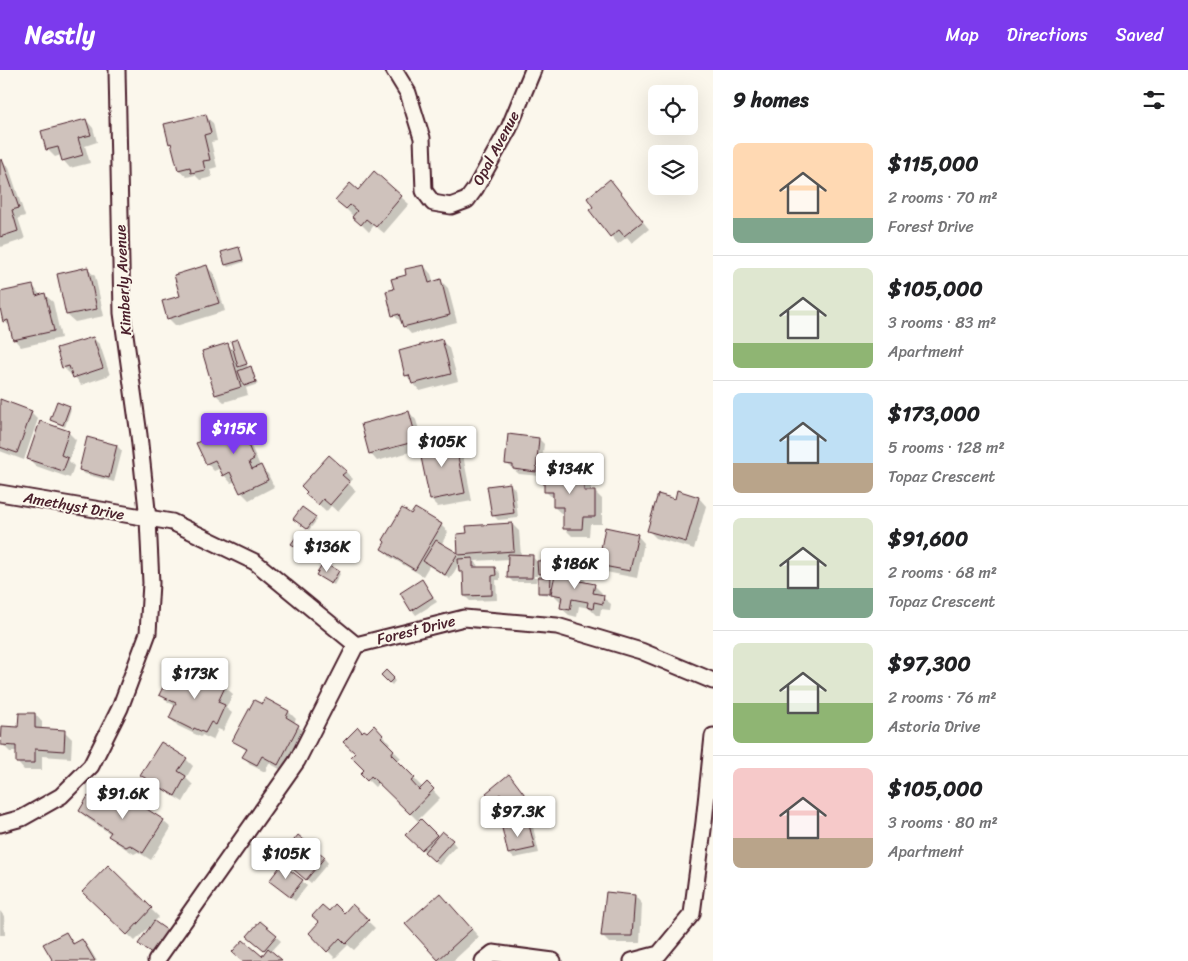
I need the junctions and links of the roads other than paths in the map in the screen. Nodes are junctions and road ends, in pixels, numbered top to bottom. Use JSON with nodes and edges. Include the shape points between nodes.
{"nodes":[{"id":1,"x":117,"y":70,"type":"edge"},
{"id":2,"x":394,"y":70,"type":"edge"},
{"id":3,"x":533,"y":70,"type":"edge"},
{"id":4,"x":0,"y":493,"type":"edge"},
{"id":5,"x":148,"y":519,"type":"junction"},
{"id":6,"x":356,"y":645,"type":"junction"},
{"id":7,"x":713,"y":681,"type":"edge"},
{"id":8,"x":713,"y":736,"type":"edge"},
{"id":9,"x":0,"y":824,"type":"edge"},
{"id":10,"x":156,"y":961,"type":"edge"},
{"id":11,"x":483,"y":961,"type":"edge"},
{"id":12,"x":553,"y":961,"type":"edge"},
{"id":13,"x":632,"y":961,"type":"edge"}],
"edges":[{"from":1,"to":5,"type":"street","name":"Kimberly Avenue","via":[[122,313]]},
{"from":2,"to":3,"type":"street","name":"Opal Avenue","via":[[408,93],[422,138],[424,191],[432,203],[451,206],[467,200],[475,189],[509,128]]},
{"from":4,"to":5,"type":"street","name":"Amethyst Drive"},
{"from":5,"to":6,"type":"street","name":"Forest Drive","via":[[172,522],[254,562]]},
{"from":5,"to":9,"type":"street","name":"Kimberly Avenue","via":[[151,583],[148,634],[120,708],[91,766],[61,796],[22,818]]},
{"from":6,"to":7,"type":"street","name":"Forest Drive","via":[[464,618],[557,626],[641,652]]},
{"from":6,"to":10,"type":"street","via":[[297,760]]},
{"from":8,"to":13,"type":"street","via":[[692,914],[659,954]]},
{"from":11,"to":12,"type":"street","via":[[493,953]]}]}
